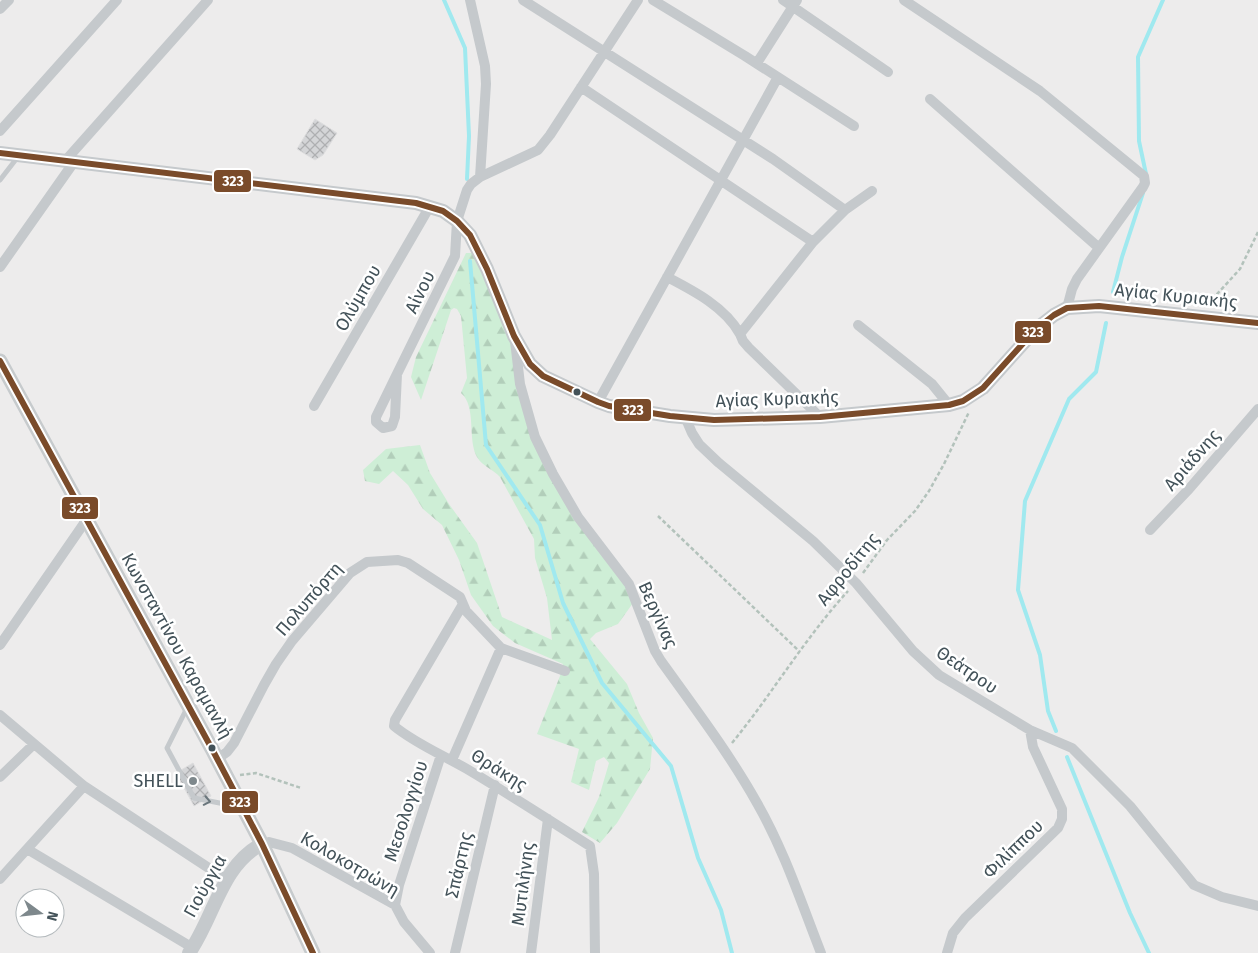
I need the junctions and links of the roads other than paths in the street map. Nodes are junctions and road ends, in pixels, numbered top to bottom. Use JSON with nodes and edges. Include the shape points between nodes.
{"nodes":[{"id":1,"x":9,"y":0,"type":"edge"},
{"id":2,"x":117,"y":0,"type":"edge"},
{"id":3,"x":208,"y":0,"type":"edge"},
{"id":4,"x":470,"y":0,"type":"edge"},
{"id":5,"x":523,"y":0,"type":"edge"},
{"id":6,"x":638,"y":0,"type":"edge"},
{"id":7,"x":653,"y":0,"type":"edge"},
{"id":8,"x":783,"y":0,"type":"edge"},
{"id":9,"x":904,"y":0,"type":"edge"},
{"id":10,"x":796,"y":3,"type":"edge"},
{"id":11,"x":0,"y":9,"type":"edge"},
{"id":12,"x":604,"y":52,"type":"junction"},
{"id":13,"x":757,"y":63,"type":"junction"},
{"id":14,"x":888,"y":72,"type":"dead end"},
{"id":15,"x":778,"y":77,"type":"junction"},
{"id":16,"x":581,"y":87,"type":"junction"},
{"id":17,"x":930,"y":99,"type":"dead end"},
{"id":18,"x":854,"y":126,"type":"dead end"},
{"id":19,"x":0,"y":131,"type":"edge"},
{"id":20,"x":743,"y":141,"type":"junction"},
{"id":21,"x":0,"y":153,"type":"edge"},
{"id":22,"x":19,"y":155,"type":"junction"},
{"id":23,"x":69,"y":161,"type":"junction"},
{"id":24,"x":480,"y":177,"type":"junction"},
{"id":25,"x":0,"y":180,"type":"edge"},
{"id":26,"x":721,"y":180,"type":"junction"},
{"id":27,"x":872,"y":191,"type":"dead end"},
{"id":28,"x":430,"y":206,"type":"junction"},
{"id":29,"x":846,"y":210,"type":"junction"},
{"id":30,"x":457,"y":221,"type":"junction"},
{"id":31,"x":813,"y":242,"type":"junction"},
{"id":32,"x":1098,"y":247,"type":"junction"},
{"id":33,"x":0,"y":267,"type":"edge"},
{"id":34,"x":667,"y":277,"type":"junction"},
{"id":35,"x":1068,"y":308,"type":"junction"},
{"id":36,"x":1258,"y":323,"type":"edge"},
{"id":37,"x":858,"y":325,"type":"dead end"},
{"id":38,"x":740,"y":334,"type":"junction"},
{"id":39,"x":514,"y":336,"type":"junction"},
{"id":40,"x":0,"y":361,"type":"edge"},
{"id":41,"x":397,"y":374,"type":"junction"},
{"id":42,"x":598,"y":402,"type":"junction"},
{"id":43,"x":949,"y":405,"type":"junction"},
{"id":44,"x":314,"y":406,"type":"dead end"},
{"id":45,"x":1258,"y":409,"type":"edge"},
{"id":46,"x":820,"y":417,"type":"junction"},
{"id":47,"x":686,"y":419,"type":"junction"},
{"id":48,"x":87,"y":519,"type":"junction"},
{"id":49,"x":1150,"y":530,"type":"dead end"},
{"id":50,"x":462,"y":604,"type":"junction"},
{"id":51,"x":0,"y":645,"type":"edge"},
{"id":52,"x":501,"y":648,"type":"junction"},
{"id":53,"x":565,"y":671,"type":"dead end"},
{"id":54,"x":188,"y":705,"type":"junction"},
{"id":55,"x":0,"y":715,"type":"edge"},
{"id":56,"x":1030,"y":730,"type":"junction"},
{"id":57,"x":34,"y":744,"type":"junction"},
{"id":58,"x":441,"y":756,"type":"junction"},
{"id":59,"x":217,"y":759,"type":"junction"},
{"id":60,"x":452,"y":760,"type":"junction"},
{"id":61,"x":0,"y":777,"type":"edge"},
{"id":62,"x":494,"y":785,"type":"junction"},
{"id":63,"x":84,"y":786,"type":"junction"},
{"id":64,"x":243,"y":808,"type":"junction"},
{"id":65,"x":548,"y":819,"type":"junction"},
{"id":66,"x":262,"y":844,"type":"junction"},
{"id":67,"x":27,"y":849,"type":"junction"},
{"id":68,"x":0,"y":879,"type":"edge"},
{"id":69,"x":227,"y":880,"type":"junction"},
{"id":70,"x":395,"y":905,"type":"junction"},
{"id":71,"x":1258,"y":906,"type":"edge"},
{"id":72,"x":191,"y":950,"type":"edge"},
{"id":73,"x":313,"y":953,"type":"edge"},
{"id":74,"x":430,"y":953,"type":"edge"},
{"id":75,"x":455,"y":953,"type":"edge"},
{"id":76,"x":531,"y":953,"type":"edge"},
{"id":77,"x":595,"y":953,"type":"edge"},
{"id":78,"x":821,"y":953,"type":"edge"},
{"id":79,"x":947,"y":953,"type":"edge"}],
"edges":[{"from":1,"to":11,"type":"street"},
{"from":2,"to":19,"type":"street"},
{"from":3,"to":23,"type":"street"},
{"from":4,"to":24,"type":"street","via":[[485,66]]},
{"from":5,"to":12,"type":"street"},
{"from":6,"to":12,"type":"street"},
{"from":7,"to":13,"type":"street"},
{"from":8,"to":10,"type":"street"},
{"from":9,"to":32,"type":"street","via":[[1040,91],[1142,173],[1145,179],[1143,186]]},
{"from":10,"to":13,"type":"street"},
{"from":10,"to":14,"type":"street"},
{"from":12,"to":16,"type":"street"},
{"from":12,"to":20,"type":"street"},
{"from":13,"to":15,"type":"street"},
{"from":15,"to":18,"type":"street"},
{"from":15,"to":20,"type":"street"},
{"from":16,"to":24,"type":"street","via":[[538,150]]},
{"from":16,"to":26,"type":"street"},
{"from":17,"to":32,"type":"street"},
{"from":20,"to":26,"type":"street"},
{"from":20,"to":29,"type":"street"},
{"from":21,"to":22,"type":"street","name":"Αγίας Κυριακής"},
{"from":22,"to":23,"type":"street","name":"Αγίας Κυριακής"},
{"from":22,"to":25,"type":"lane"},
{"from":23,"to":28,"type":"street","name":"Αγίας Κυριακής"},
{"from":23,"to":33,"type":"street"},
{"from":24,"to":30,"type":"street","name":"Αίνου","via":[[467,190]]},
{"from":26,"to":31,"type":"street"},
{"from":26,"to":34,"type":"street"},
{"from":27,"to":29,"type":"street"},
{"from":28,"to":30,"type":"street","name":"Αγίας Κυριακής"},
{"from":28,"to":44,"type":"street","name":"Ολύμπου"},
{"from":29,"to":31,"type":"street"},
{"from":30,"to":39,"type":"street","name":"Αγίας Κυριακής","via":[[470,235],[487,269]]},
{"from":30,"to":41,"type":"street","name":"Αίνου","via":[[455,256]]},
{"from":31,"to":38,"type":"street"},
{"from":32,"to":35,"type":"street","via":[[1074,284]]},
{"from":34,"to":38,"type":"street","via":[[711,302]]},
{"from":34,"to":42,"type":"street"},
{"from":35,"to":36,"type":"street","name":"Αγίας Κυριακής","via":[[1099,306]]},
{"from":35,"to":43,"type":"street","name":"Αγίας Κυριακής","via":[[1036,329],[983,388]]},
{"from":37,"to":43,"type":"street","via":[[932,384]]},
{"from":38,"to":46,"type":"street","via":[[749,348]]},
{"from":39,"to":42,"type":"street","name":"Αγίας Κυριακής","via":[[530,364],[543,376]]},
{"from":39,"to":78,"type":"street","name":"Βεργίνας","via":[[526,411],[553,474],[578,517],[629,584],[661,661],[757,803],[783,854]]},
{"from":40,"to":48,"type":"main road","name":"Κωνσταντίνου Καραμανλή"},
{"from":41,"to":41,"type":"street","name":"Αίνου","via":[[395,417],[392,426],[383,428],[376,422],[376,417]]},
{"from":42,"to":47,"type":"street","name":"Αγίας Κυριακής"},
{"from":43,"to":46,"type":"street","name":"Αγίας Κυριακής"},
{"from":45,"to":49,"type":"street","name":"Αριάδνης"},
{"from":46,"to":47,"type":"street","name":"Αγίας Κυριακής"},
{"from":47,"to":56,"type":"street","name":"Θεάτρου","via":[[699,444],[813,541],[856,583],[913,651],[939,675]]},
{"from":48,"to":51,"type":"street"},
{"from":48,"to":54,"type":"main road","name":"Κωνσταντίνου Καραμανλή"},
{"from":50,"to":52,"type":"street","name":"Πολυπόρτη"},
{"from":50,"to":58,"type":"street","name":"Θράκης","via":[[394,726]]},
{"from":50,"to":59,"type":"street","name":"Πολυπόρτη","via":[[456,593],[408,563],[375,561],[359,566],[292,641],[264,685],[234,743]]},
{"from":52,"to":53,"type":"street","name":"Πολυπόρτη"},
{"from":52,"to":60,"type":"street"},
{"from":54,"to":59,"type":"main road","name":"Κωνσταντίνου Καραμανλή"},
{"from":54,"to":64,"type":"lane","one_way":true,"via":[[167,748],[194,798]]},
{"from":55,"to":57,"type":"street"},
{"from":56,"to":71,"type":"street","name":"Θεάτρου","via":[[1072,748],[1130,806],[1194,885]]},
{"from":56,"to":79,"type":"street","name":"Φιλίππου","via":[[1033,747],[1062,809],[1062,819],[1058,828],[965,918],[953,933]]},
{"from":57,"to":61,"type":"street"},
{"from":57,"to":63,"type":"street"},
{"from":58,"to":60,"type":"street","name":"Θράκης"},
{"from":58,"to":70,"type":"street","name":"Μεσολογγίου"},
{"from":59,"to":64,"type":"main road","name":"Κωνσταντίνου Καραμανλή"},
{"from":60,"to":62,"type":"street","name":"Θράκης"},
{"from":62,"to":65,"type":"street","name":"Θράκης"},
{"from":62,"to":75,"type":"street","name":"Σπάρτης"},
{"from":63,"to":67,"type":"street"},
{"from":63,"to":69,"type":"street"},
{"from":64,"to":66,"type":"main road","name":"Κωνσταντίνου Καραμανλή"},
{"from":65,"to":76,"type":"street","name":"Μυτιλήνης"},
{"from":65,"to":77,"type":"street","name":"Θράκης","via":[[590,846],[594,874]]},
{"from":66,"to":69,"type":"street","name":"Γιούργια","via":[[239,861]]},
{"from":66,"to":70,"type":"street","name":"Κολοκοτρώνη","via":[[269,842],[292,848]]},
{"from":66,"to":73,"type":"main road","name":"Κωνσταντίνου Καραμανλή"},
{"from":67,"to":68,"type":"street"},
{"from":67,"to":72,"type":"street"},
{"from":69,"to":72,"type":"street","name":"Γιούργια"},
{"from":70,"to":74,"type":"street","name":"Κολοκοτρώνη","via":[[404,922]]}]}
